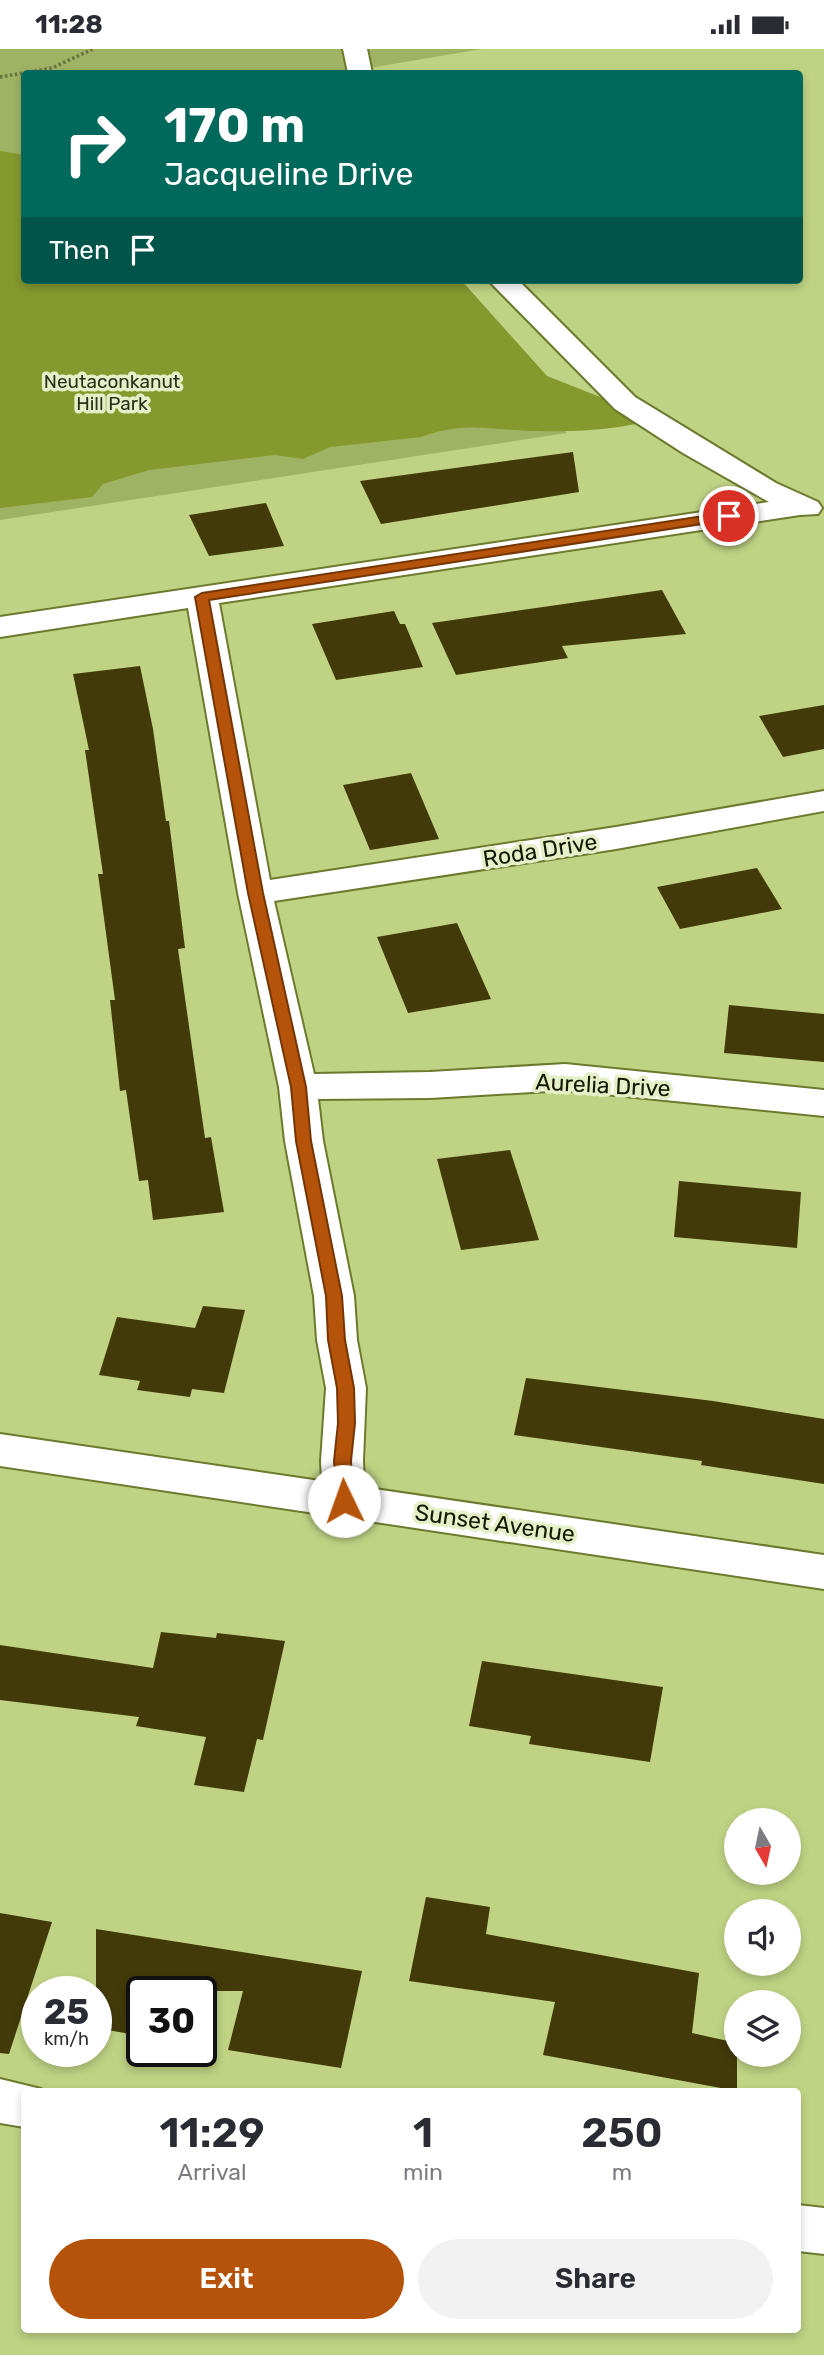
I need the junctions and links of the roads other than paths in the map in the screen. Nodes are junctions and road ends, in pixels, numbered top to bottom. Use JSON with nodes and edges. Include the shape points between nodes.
{"nodes":[{"id":1,"x":506,"y":284,"type":"edge"},
{"id":2,"x":813,"y":512,"type":"edge"},
{"id":3,"x":202,"y":597,"type":"junction"},
{"id":4,"x":0,"y":627,"type":"edge"},
{"id":5,"x":824,"y":801,"type":"edge"},
{"id":6,"x":256,"y":893,"type":"junction"},
{"id":7,"x":298,"y":1087,"type":"junction"},
{"id":8,"x":824,"y":1103,"type":"edge"},
{"id":9,"x":0,"y":1450,"type":"edge"},
{"id":10,"x":344,"y":1501,"type":"junction"},
{"id":11,"x":824,"y":1572,"type":"edge"},
{"id":12,"x":0,"y":2101,"type":"edge"},
{"id":13,"x":21,"y":2104,"type":"edge"},
{"id":14,"x":801,"y":2228,"type":"edge"},
{"id":15,"x":824,"y":2231,"type":"edge"}],
"edges":[{"from":1,"to":2,"type":"street","via":[[625,403],[765,489]]},
{"from":2,"to":3,"type":"street"},
{"from":3,"to":4,"type":"street"},
{"from":3,"to":6,"type":"street"},
{"from":5,"to":6,"type":"street","name":"Roda Drive"},
{"from":6,"to":7,"type":"street"},
{"from":7,"to":8,"type":"street","name":"Aurelia Drive","via":[[565,1077]]},
{"from":7,"to":10,"type":"street","via":[[346,1388]]},
{"from":9,"to":10,"type":"street","name":"Sunset Avenue"},
{"from":10,"to":11,"type":"street","name":"Sunset Avenue"},
{"from":12,"to":13,"type":"street"},
{"from":14,"to":15,"type":"street"}]}
